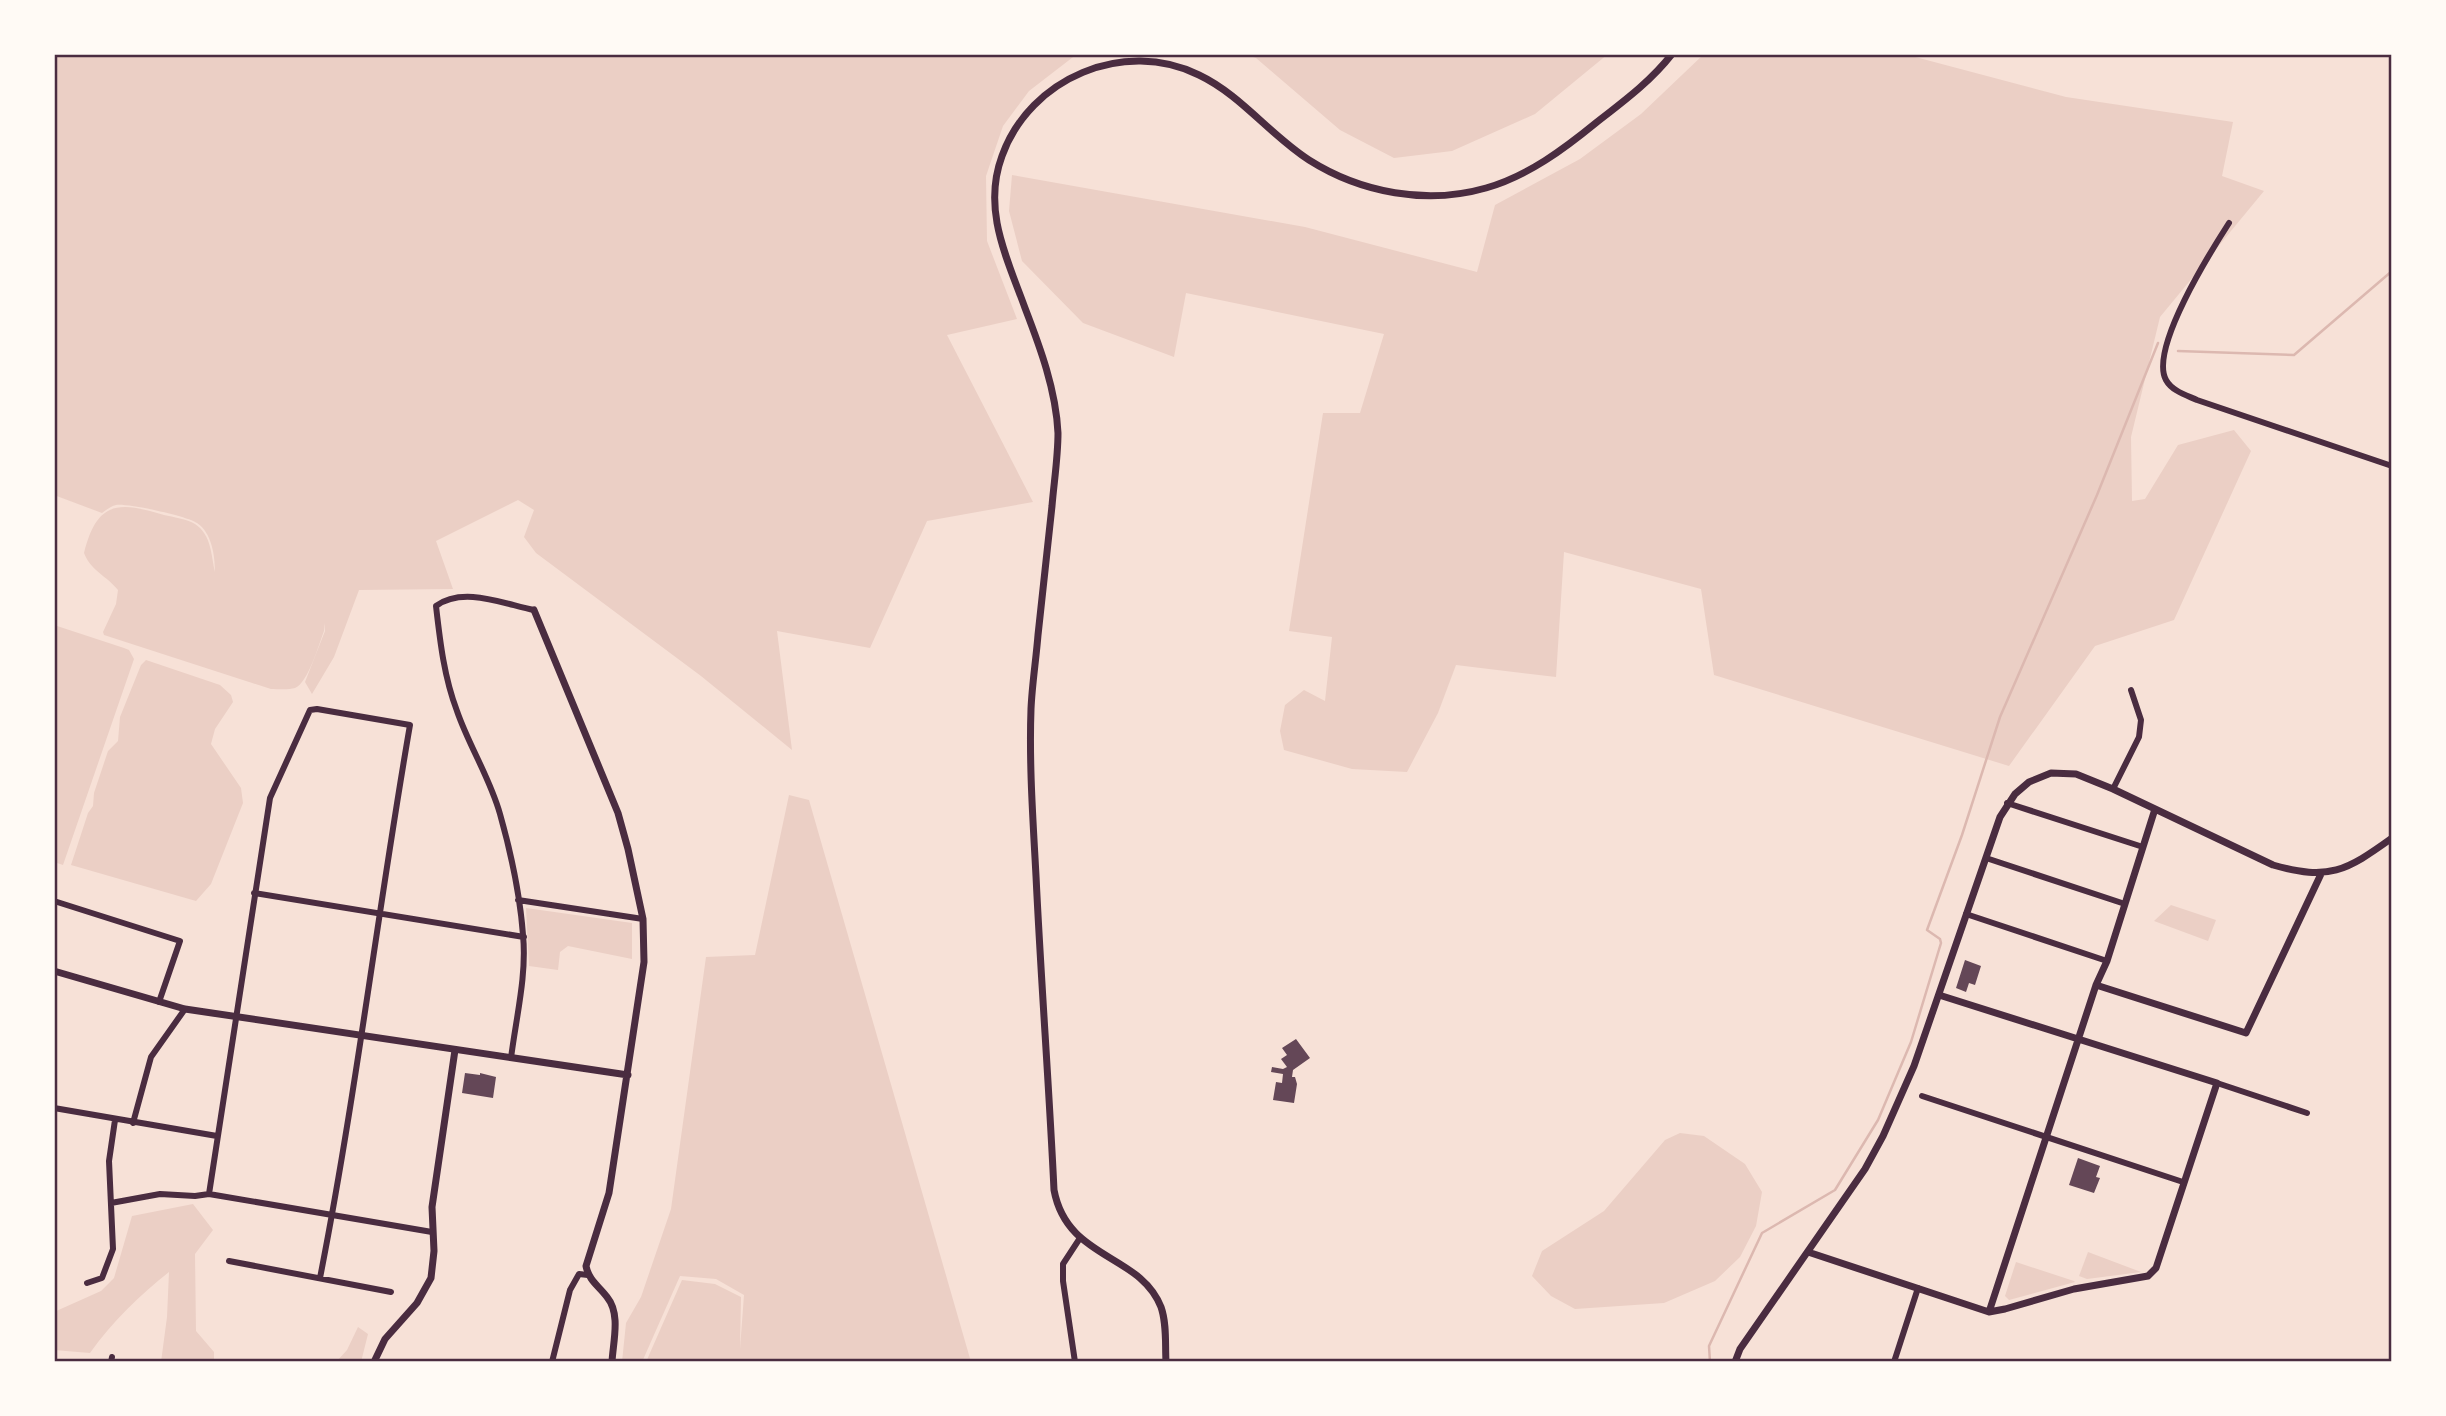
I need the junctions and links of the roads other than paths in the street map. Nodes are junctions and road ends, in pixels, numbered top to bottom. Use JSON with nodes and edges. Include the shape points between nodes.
{"nodes":[{"id":1,"x":1672,"y":54,"type":"edge"},
{"id":2,"x":2230,"y":223,"type":"dead end"},
{"id":3,"x":2392,"y":466,"type":"edge"},
{"id":4,"x":534,"y":610,"type":"joint"},
{"id":5,"x":2131,"y":690,"type":"dead end"},
{"id":6,"x":2113,"y":789,"type":"junction"},
{"id":7,"x":2007,"y":803,"type":"junction"},
{"id":8,"x":2155,"y":809,"type":"junction"},
{"id":9,"x":2392,"y":838,"type":"edge"},
{"id":10,"x":2382,"y":845,"type":"junction"},
{"id":11,"x":2143,"y":847,"type":"junction"},
{"id":12,"x":2392,"y":847,"type":"edge"},
{"id":13,"x":1986,"y":858,"type":"junction"},
{"id":14,"x":2321,"y":874,"type":"junction"},
{"id":15,"x":254,"y":893,"type":"junction"},
{"id":16,"x":518,"y":900,"type":"junction"},
{"id":17,"x":54,"y":901,"type":"edge"},
{"id":18,"x":2125,"y":904,"type":"junction"},
{"id":19,"x":379,"y":914,"type":"junction"},
{"id":20,"x":1966,"y":914,"type":"junction"},
{"id":21,"x":642,"y":919,"type":"junction"},
{"id":22,"x":524,"y":937,"type":"junction"},
{"id":23,"x":2107,"y":961,"type":"junction"},
{"id":24,"x":54,"y":971,"type":"edge"},
{"id":25,"x":2096,"y":985,"type":"junction"},
{"id":26,"x":1939,"y":995,"type":"junction"},
{"id":27,"x":159,"y":1002,"type":"junction"},
{"id":28,"x":185,"y":1009,"type":"junction"},
{"id":29,"x":234,"y":1017,"type":"junction"},
{"id":30,"x":363,"y":1036,"type":"junction"},
{"id":31,"x":2078,"y":1039,"type":"junction"},
{"id":32,"x":455,"y":1050,"type":"junction"},
{"id":33,"x":511,"y":1058,"type":"junction"},
{"id":34,"x":628,"y":1075,"type":"junction"},
{"id":35,"x":2217,"y":1083,"type":"junction"},
{"id":36,"x":1922,"y":1096,"type":"dead end"},
{"id":37,"x":54,"y":1108,"type":"edge"},
{"id":38,"x":2307,"y":1113,"type":"dead end"},
{"id":39,"x":115,"y":1120,"type":"junction"},
{"id":40,"x":133,"y":1123,"type":"junction"},
{"id":41,"x":216,"y":1136,"type":"junction"},
{"id":42,"x":2046,"y":1137,"type":"junction"},
{"id":43,"x":2183,"y":1182,"type":"junction"},
{"id":44,"x":209,"y":1194,"type":"junction"},
{"id":45,"x":111,"y":1203,"type":"junction"},
{"id":46,"x":333,"y":1215,"type":"junction"},
{"id":47,"x":432,"y":1232,"type":"junction"},
{"id":48,"x":1080,"y":1238,"type":"junction"},
{"id":49,"x":1808,"y":1252,"type":"junction"},
{"id":50,"x":229,"y":1261,"type":"dead end"},
{"id":51,"x":588,"y":1275,"type":"junction"},
{"id":52,"x":320,"y":1278,"type":"junction"},
{"id":53,"x":87,"y":1283,"type":"dead end"},
{"id":54,"x":1918,"y":1289,"type":"junction"},
{"id":55,"x":391,"y":1292,"type":"dead end"},
{"id":56,"x":1989,"y":1312,"type":"junction"},
{"id":57,"x":374,"y":1362,"type":"edge"},
{"id":58,"x":552,"y":1362,"type":"edge"},
{"id":59,"x":612,"y":1362,"type":"edge"},
{"id":60,"x":1075,"y":1362,"type":"edge"},
{"id":61,"x":1166,"y":1362,"type":"edge"},
{"id":62,"x":1735,"y":1362,"type":"edge"},
{"id":63,"x":1894,"y":1362,"type":"edge"}],
"edges":[{"from":1,"to":48,"type":"street","via":[[1648,81],[1562,150],[1513,178],[1454,194],[1410,196],[1348,180],[1307,159],[1221,88],[1177,66],[1155,62],[1113,63],[1068,78],[1048,91],[1009,140],[996,180],[997,227],[1050,379],[1058,433],[1031,707],[1032,793],[1054,1190],[1059,1212]]},
{"from":2,"to":3,"type":"street","via":[[2206,259],[2165,349],[2162,367],[2171,388]]},
{"from":4,"to":16,"type":"street","via":[[467,596],[448,597],[436,606],[442,658],[456,710],[500,811]]},
{"from":4,"to":21,"type":"street","via":[[618,813]]},
{"from":5,"to":6,"type":"street","via":[[2140,729]]},
{"from":6,"to":7,"type":"street","via":[[2076,774],[2051,773],[2029,782]]},
{"from":6,"to":8,"type":"street"},
{"from":7,"to":11,"type":"street"},
{"from":7,"to":13,"type":"street"},
{"from":8,"to":11,"type":"street"},
{"from":8,"to":14,"type":"street","via":[[2273,865]]},
{"from":9,"to":10,"type":"street"},
{"from":10,"to":12,"type":"street"},
{"from":10,"to":14,"type":"street","via":[[2350,865]]},
{"from":11,"to":18,"type":"street"},
{"from":13,"to":18,"type":"street"},
{"from":13,"to":20,"type":"street"},
{"from":14,"to":25,"type":"street","via":[[2246,1033]]},
{"from":15,"to":19,"type":"street"},
{"from":15,"to":19,"type":"street","via":[[270,798],[310,710],[317,709],[410,725]]},
{"from":15,"to":29,"type":"street"},
{"from":16,"to":21,"type":"street"},
{"from":16,"to":22,"type":"street"},
{"from":17,"to":27,"type":"street","via":[[180,941]]},
{"from":18,"to":23,"type":"street"},
{"from":19,"to":22,"type":"street"},
{"from":19,"to":30,"type":"street"},
{"from":20,"to":23,"type":"street"},
{"from":20,"to":26,"type":"street"},
{"from":21,"to":34,"type":"street","via":[[644,962]]},
{"from":22,"to":33,"type":"street"},
{"from":23,"to":25,"type":"street"},
{"from":24,"to":27,"type":"street"},
{"from":25,"to":31,"type":"street"},
{"from":26,"to":31,"type":"street"},
{"from":26,"to":49,"type":"street","via":[[1883,1136]]},
{"from":27,"to":28,"type":"street"},
{"from":28,"to":29,"type":"street"},
{"from":28,"to":40,"type":"street","via":[[150,1058]]},
{"from":29,"to":30,"type":"street"},
{"from":29,"to":41,"type":"street"},
{"from":30,"to":32,"type":"street"},
{"from":30,"to":46,"type":"street"},
{"from":31,"to":35,"type":"street"},
{"from":31,"to":42,"type":"street"},
{"from":32,"to":33,"type":"street"},
{"from":32,"to":47,"type":"street"},
{"from":33,"to":34,"type":"street"},
{"from":34,"to":51,"type":"street","via":[[609,1192],[586,1266]]},
{"from":35,"to":38,"type":"street"},
{"from":35,"to":43,"type":"street"},
{"from":36,"to":42,"type":"street"},
{"from":37,"to":39,"type":"street"},
{"from":39,"to":40,"type":"street"},
{"from":39,"to":45,"type":"street","via":[[109,1161]]},
{"from":40,"to":41,"type":"street"},
{"from":41,"to":44,"type":"street"},
{"from":42,"to":43,"type":"street"},
{"from":42,"to":56,"type":"street"},
{"from":43,"to":56,"type":"street","via":[[2153,1273]]},
{"from":44,"to":45,"type":"street","via":[[160,1194]]},
{"from":44,"to":46,"type":"street"},
{"from":45,"to":53,"type":"street","via":[[109,1266],[102,1278]]},
{"from":46,"to":47,"type":"street"},
{"from":46,"to":52,"type":"street"},
{"from":47,"to":57,"type":"street","via":[[431,1278],[417,1303],[384,1339]]},
{"from":48,"to":60,"type":"street","via":[[1063,1264]]},
{"from":48,"to":61,"type":"street","via":[[1137,1276],[1155,1296],[1164,1323]]},
{"from":49,"to":54,"type":"street"},
{"from":49,"to":62,"type":"street"},
{"from":50,"to":52,"type":"street"},
{"from":51,"to":58,"type":"street","via":[[579,1274],[569,1290]]},
{"from":51,"to":59,"type":"street","via":[[613,1307]]},
{"from":52,"to":55,"type":"street"},
{"from":54,"to":56,"type":"street"},
{"from":54,"to":63,"type":"street"}]}
